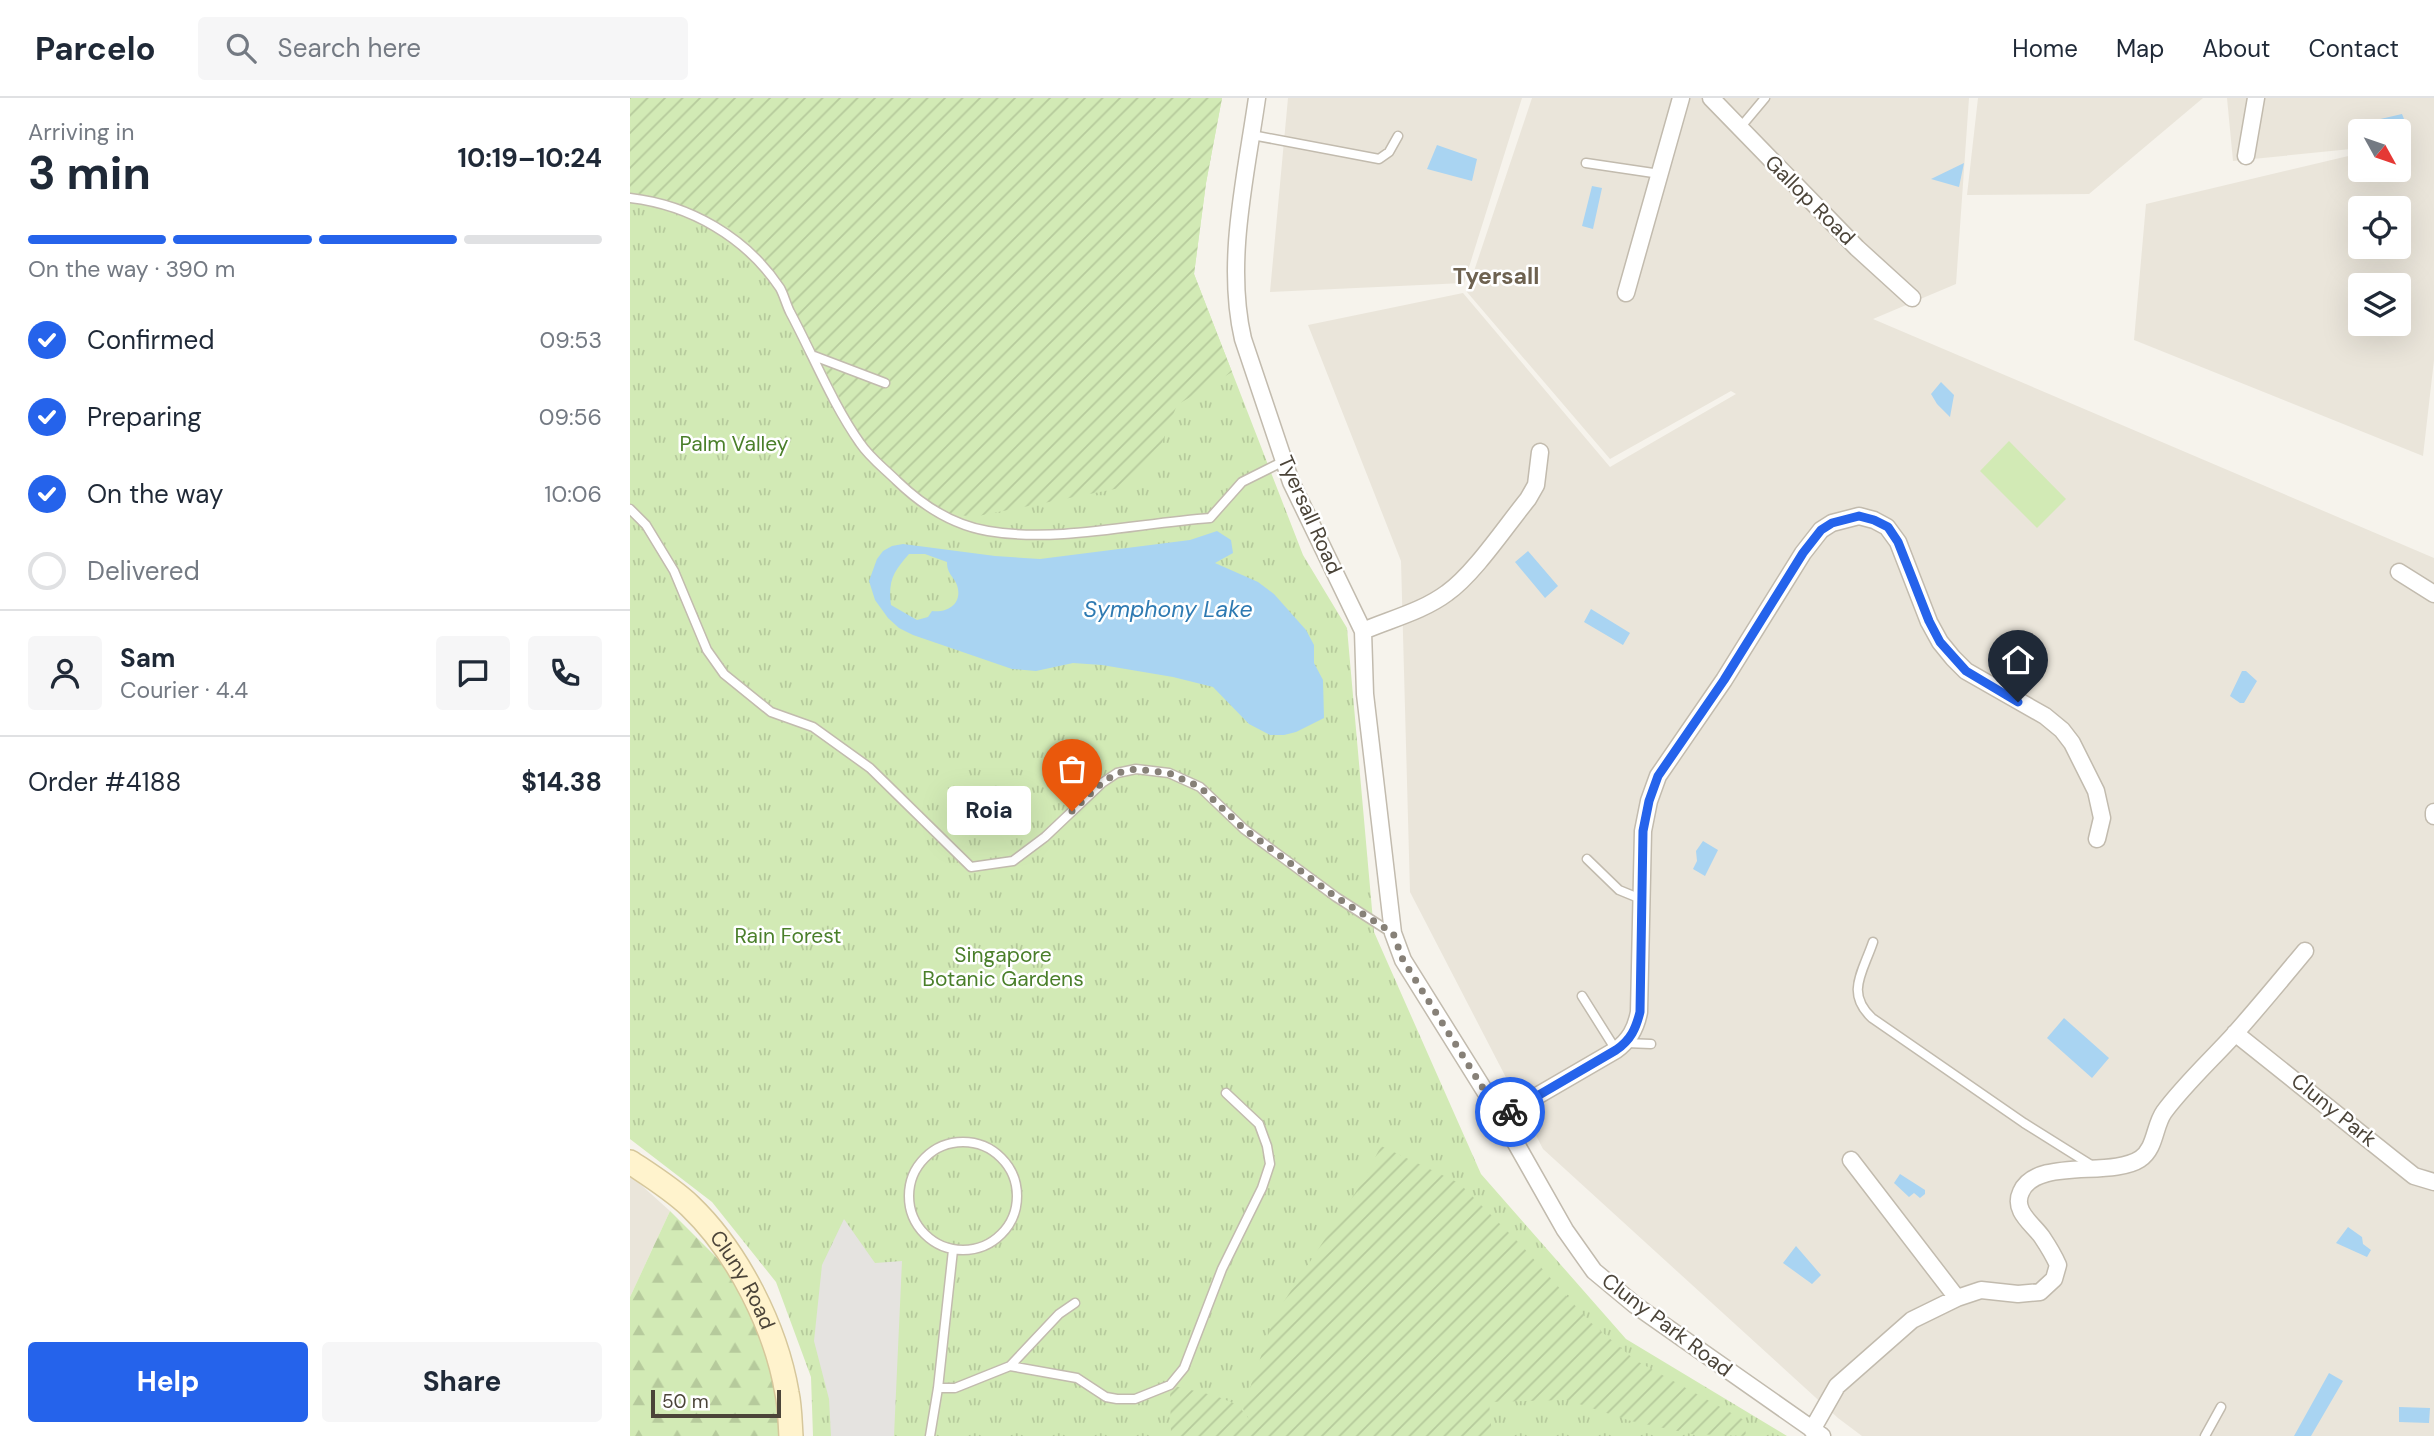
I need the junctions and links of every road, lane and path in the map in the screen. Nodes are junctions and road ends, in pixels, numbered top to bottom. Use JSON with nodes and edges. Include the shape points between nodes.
{"nodes":[{"id":1,"x":1257,"y":98,"type":"edge"},
{"id":2,"x":1681,"y":98,"type":"edge"},
{"id":3,"x":1711,"y":98,"type":"edge"},
{"id":4,"x":1765,"y":98,"type":"edge"},
{"id":5,"x":2256,"y":98,"type":"edge"},
{"id":6,"x":1739,"y":129,"type":"junction"},
{"id":7,"x":1252,"y":135,"type":"junction"},
{"id":8,"x":1398,"y":136,"type":"dead end"},
{"id":9,"x":2246,"y":156,"type":"dead end"},
{"id":10,"x":1586,"y":163,"type":"dead end"},
{"id":11,"x":1660,"y":174,"type":"junction"},
{"id":12,"x":630,"y":198,"type":"edge"},
{"id":13,"x":1626,"y":293,"type":"dead end"},
{"id":14,"x":1912,"y":298,"type":"dead end"},
{"id":15,"x":814,"y":356,"type":"junction"},
{"id":16,"x":885,"y":383,"type":"dead end"},
{"id":17,"x":1540,"y":452,"type":"dead end"},
{"id":18,"x":1284,"y":461,"type":"junction"},
{"id":19,"x":630,"y":509,"type":"edge"},
{"id":20,"x":2399,"y":572,"type":"dead end"},
{"id":21,"x":2434,"y":594,"type":"edge"},
{"id":22,"x":1363,"y":631,"type":"junction"},
{"id":23,"x":2097,"y":839,"type":"dead end"},
{"id":24,"x":1587,"y":859,"type":"dead end"},
{"id":25,"x":1642,"y":899,"type":"junction"},
{"id":26,"x":1393,"y":933,"type":"junction"},
{"id":27,"x":1873,"y":942,"type":"dead end"},
{"id":28,"x":2305,"y":951,"type":"dead end"},
{"id":29,"x":1582,"y":996,"type":"dead end"},
{"id":30,"x":2235,"y":1033,"type":"junction"},
{"id":31,"x":1651,"y":1044,"type":"dead end"},
{"id":32,"x":1621,"y":1047,"type":"junction"},
{"id":33,"x":1226,"y":1093,"type":"dead end"},
{"id":34,"x":1501,"y":1117,"type":"junction"},
{"id":35,"x":1852,"y":1160,"type":"dead end"},
{"id":36,"x":630,"y":1162,"type":"edge"},
{"id":37,"x":2096,"y":1168,"type":"junction"},
{"id":38,"x":2434,"y":1182,"type":"edge"},
{"id":39,"x":953,"y":1250,"type":"junction"},
{"id":40,"x":1957,"y":1298,"type":"junction"},
{"id":41,"x":1076,"y":1303,"type":"dead end"},
{"id":42,"x":1010,"y":1366,"type":"junction"},
{"id":43,"x":939,"y":1388,"type":"junction"},
{"id":44,"x":2221,"y":1407,"type":"dead end"},
{"id":45,"x":1817,"y":1433,"type":"edge"},
{"id":46,"x":791,"y":1436,"type":"edge"},
{"id":47,"x":930,"y":1436,"type":"edge"},
{"id":48,"x":2205,"y":1436,"type":"edge"}],
"edges":[{"from":1,"to":7,"type":"street","name":"Tyersall Road"},
{"from":2,"to":11,"type":"street"},
{"from":3,"to":6,"type":"street","name":"Gallop Road"},
{"from":4,"to":6,"type":"lane"},
{"from":5,"to":9,"type":"street"},
{"from":6,"to":14,"type":"street","name":"Gallop Road"},
{"from":7,"to":8,"type":"lane","via":[[1379,159]]},
{"from":7,"to":18,"type":"street","name":"Tyersall Road","via":[[1235,274],[1238,315]]},
{"from":10,"to":11,"type":"lane"},
{"from":11,"to":13,"type":"street"},
{"from":12,"to":15,"type":"lane","via":[[654,201],[695,216],[740,242],[780,289]]},
{"from":15,"to":16,"type":"lane"},
{"from":15,"to":18,"type":"lane","via":[[840,410],[875,462],[940,515],[987,531],[1077,533],[1210,518],[1242,482]]},
{"from":17,"to":22,"type":"street","via":[[1536,485],[1528,499],[1464,578],[1434,602]]},
{"from":18,"to":22,"type":"street","name":"Tyersall Road"},
{"from":19,"to":26,"type":"lane","via":[[674,571],[707,650],[724,674],[771,712],[813,727],[870,768],[971,867],[1013,861],[1117,773],[1136,769],[1169,773],[1200,787],[1254,837]]},
{"from":20,"to":21,"type":"street"},
{"from":22,"to":26,"type":"street","name":"Tyersall Road","via":[[1365,694]]},
{"from":23,"to":25,"type":"street","via":[[2102,818],[2096,791],[2072,743],[2045,716],[1966,671],[1953,658],[1929,621],[1894,534],[1859,516],[1821,530],[1803,553],[1658,776],[1643,831]]},
{"from":24,"to":25,"type":"lane","via":[[1619,890]]},
{"from":25,"to":32,"type":"street","via":[[1640,1012]]},
{"from":26,"to":34,"type":"street","name":"Cluny Park Road","via":[[1403,960]]},
{"from":27,"to":37,"type":"lane","via":[[1856,992],[1861,1007],[2024,1123]]},
{"from":28,"to":30,"type":"street"},
{"from":29,"to":32,"type":"lane"},
{"from":30,"to":37,"type":"street","via":[[2163,1114],[2149,1150],[2140,1159]]},
{"from":30,"to":38,"type":"street","name":"Cluny Park","via":[[2414,1175]]},
{"from":31,"to":32,"type":"lane"},
{"from":32,"to":34,"type":"street"},
{"from":33,"to":42,"type":"lane","via":[[1259,1124],[1270,1164],[1184,1368],[1170,1385],[1135,1399],[1117,1399],[1106,1397],[1077,1377]]},
{"from":34,"to":45,"type":"street","name":"Cluny Park Road","via":[[1565,1230],[1594,1271]]},
{"from":35,"to":40,"type":"street"},
{"from":36,"to":46,"type":"street","name":"Cluny Road","via":[[691,1207],[740,1269],[777,1354]]},
{"from":37,"to":40,"type":"street","via":[[2036,1177],[2021,1192],[2018,1203],[2024,1217],[2042,1236],[2058,1265],[2049,1284],[2040,1292],[1981,1290]]},
{"from":39,"to":39,"type":"lane","via":[[931,1240],[915,1222],[909,1198],[914,1175],[927,1156],[942,1146],[978,1144],[1005,1161],[1013,1174],[1017,1204],[1005,1231],[990,1243],[972,1250]]},
{"from":39,"to":43,"type":"lane"},
{"from":40,"to":45,"type":"street","via":[[1912,1320],[1837,1386]]},
{"from":41,"to":42,"type":"lane","via":[[1059,1314]]},
{"from":42,"to":43,"type":"lane","via":[[955,1388]]},
{"from":43,"to":47,"type":"lane"},
{"from":44,"to":48,"type":"lane"}]}
